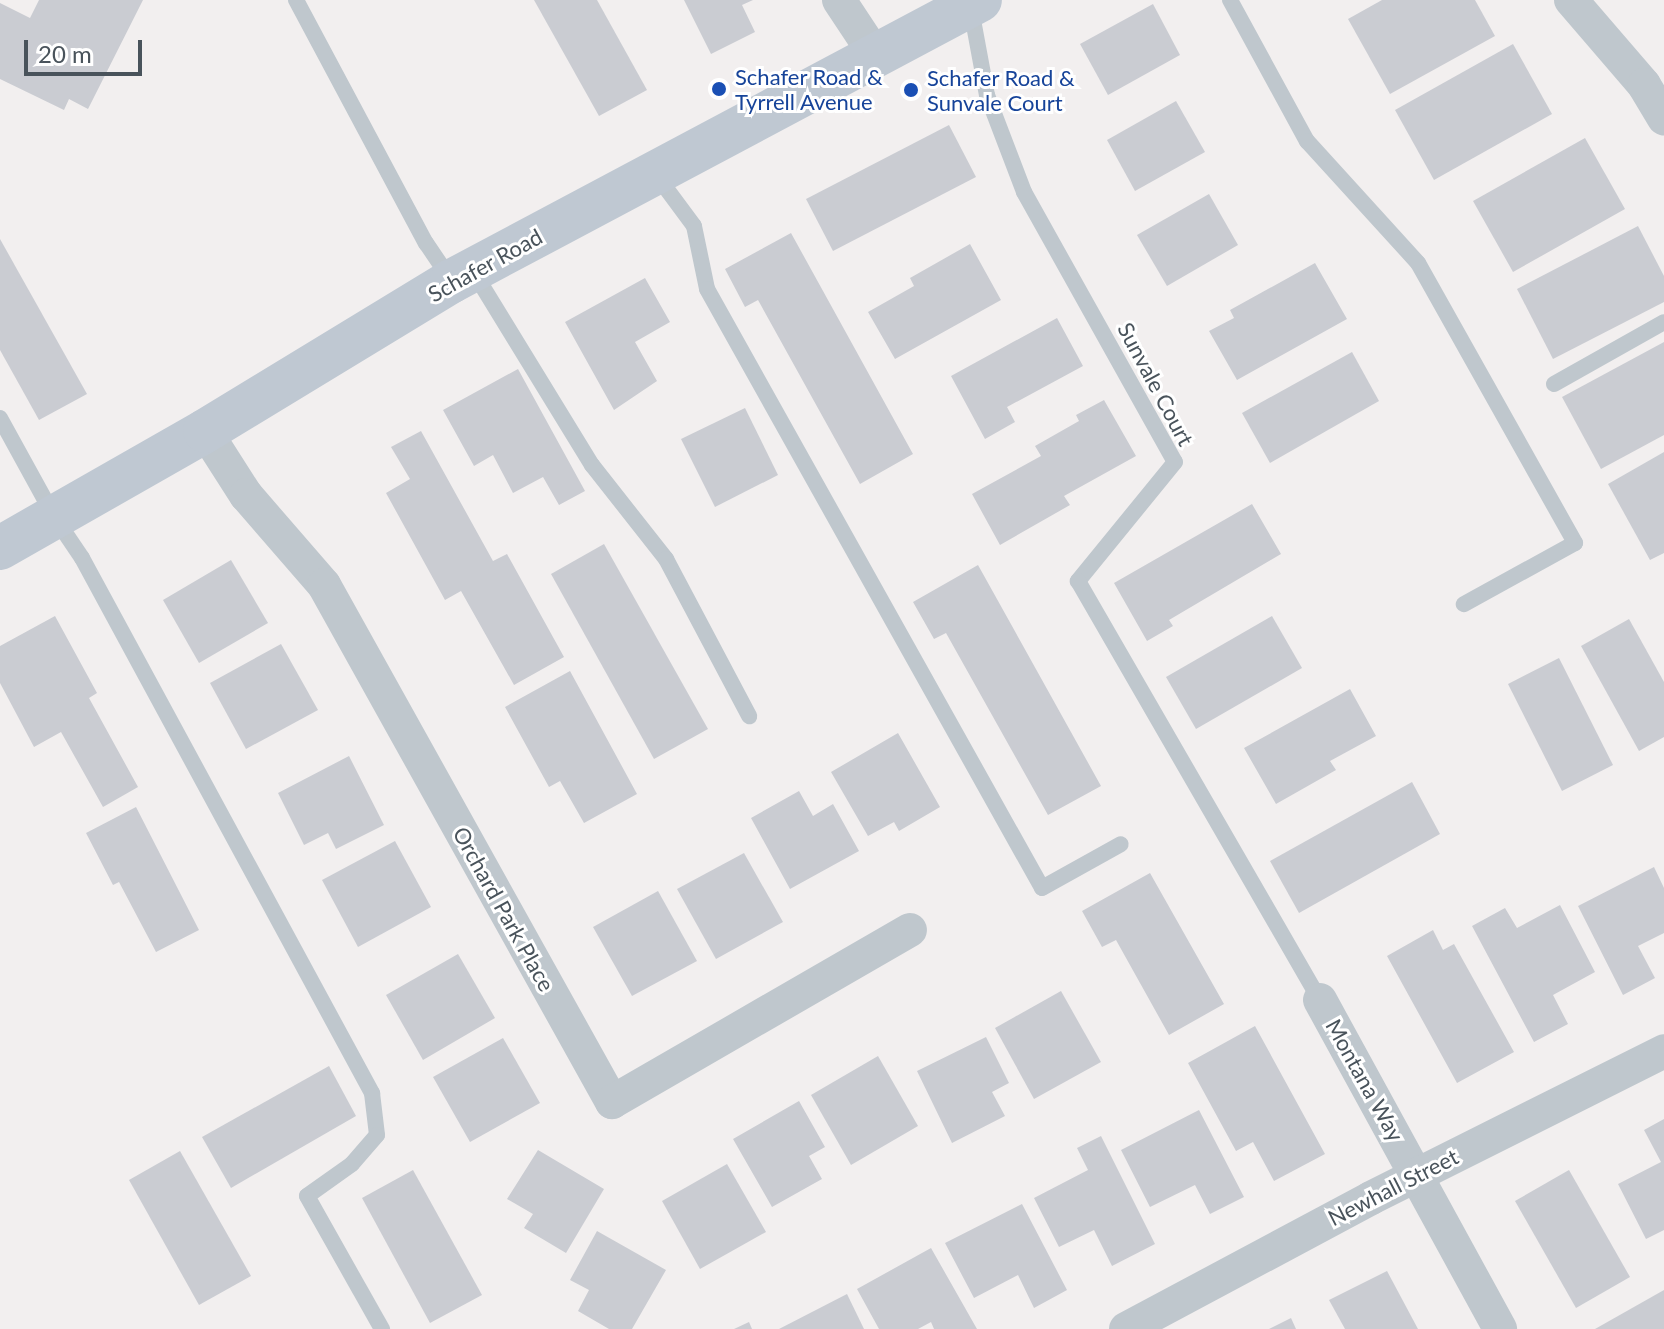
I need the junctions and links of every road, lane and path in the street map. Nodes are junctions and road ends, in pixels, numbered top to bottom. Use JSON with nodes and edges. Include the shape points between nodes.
{"nodes":[{"id":1,"x":296,"y":0,"type":"edge"},
{"id":2,"x":839,"y":0,"type":"edge"},
{"id":3,"x":1230,"y":0,"type":"edge"},
{"id":4,"x":1571,"y":0,"type":"edge"},
{"id":5,"x":975,"y":3,"type":"edge"},
{"id":6,"x":876,"y":56,"type":"junction"},
{"id":7,"x":1664,"y":118,"type":"edge"},
{"id":8,"x":657,"y":175,"type":"junction"},
{"id":9,"x":462,"y":276,"type":"junction"},
{"id":10,"x":1664,"y":322,"type":"edge"},
{"id":11,"x":1554,"y":384,"type":"dead end"},
{"id":12,"x":0,"y":418,"type":"edge"},
{"id":13,"x":205,"y":431,"type":"junction"},
{"id":14,"x":55,"y":518,"type":"junction"},
{"id":15,"x":0,"y":548,"type":"edge"},
{"id":16,"x":1464,"y":604,"type":"dead end"},
{"id":17,"x":749,"y":716,"type":"dead end"},
{"id":18,"x":1121,"y":844,"type":"dead end"},
{"id":19,"x":910,"y":930,"type":"dead end"},
{"id":20,"x":1320,"y":1000,"type":"joint"},
{"id":21,"x":1664,"y":1051,"type":"edge"},
{"id":22,"x":1416,"y":1174,"type":"junction"},
{"id":23,"x":382,"y":1329,"type":"edge"},
{"id":24,"x":1126,"y":1329,"type":"edge"},
{"id":25,"x":1500,"y":1329,"type":"edge"}],
"edges":[{"from":1,"to":9,"type":"lane","via":[[426,243]]},
{"from":2,"to":6,"type":"street"},
{"from":3,"to":16,"type":"lane","via":[[1307,141],[1418,263],[1575,543]]},
{"from":4,"to":7,"type":"street","via":[[1644,85]]},
{"from":5,"to":6,"type":"street","name":"Schafer Road"},
{"from":5,"to":20,"type":"lane","name":"Sunvale Court","via":[[987,95],[1024,192],[1175,462],[1078,581]]},
{"from":6,"to":8,"type":"street","name":"Schafer Road"},
{"from":8,"to":9,"type":"street","name":"Schafer Road"},
{"from":8,"to":18,"type":"lane","via":[[694,226],[707,289],[1042,888]]},
{"from":9,"to":13,"type":"street","name":"Schafer Road"},
{"from":9,"to":17,"type":"lane","via":[[592,465],[666,559]]},
{"from":10,"to":11,"type":"lane"},
{"from":12,"to":14,"type":"lane"},
{"from":13,"to":14,"type":"street","name":"Schafer Road"},
{"from":13,"to":19,"type":"street","name":"Orchard Park Place","via":[[246,495],[324,585],[612,1102]]},
{"from":14,"to":15,"type":"street","name":"Schafer Road"},
{"from":14,"to":23,"type":"lane","via":[[82,558],[372,1093],[377,1135],[352,1164],[307,1196]]},
{"from":20,"to":22,"type":"street","name":"Montana Way"},
{"from":21,"to":22,"type":"street","name":"Newhall Street"},
{"from":22,"to":24,"type":"street","name":"Newhall Street"},
{"from":22,"to":25,"type":"street","name":"Montana Way"}]}
